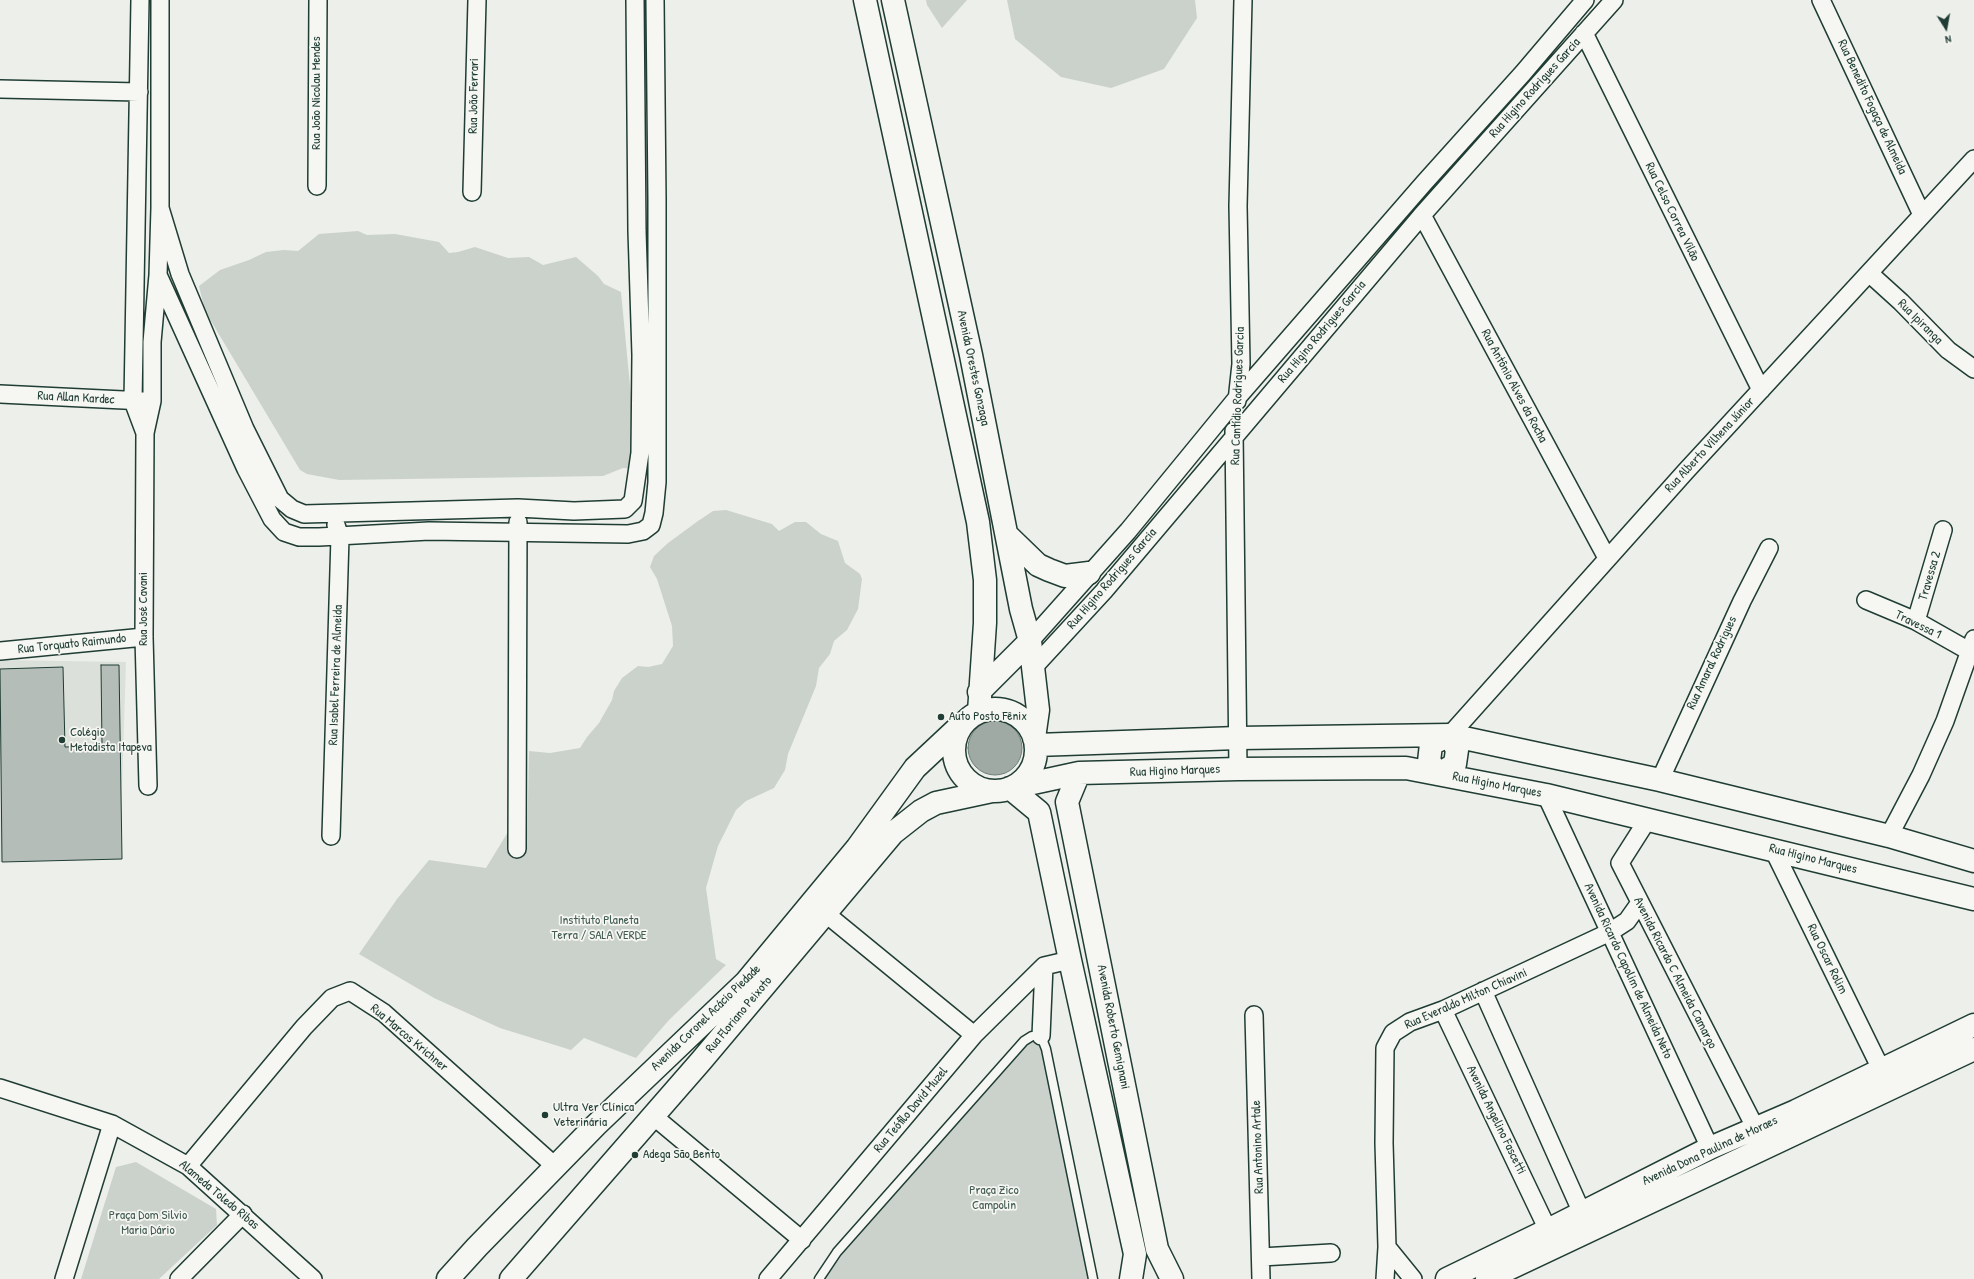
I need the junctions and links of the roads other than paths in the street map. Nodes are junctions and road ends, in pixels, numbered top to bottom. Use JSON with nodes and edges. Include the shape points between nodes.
{"nodes":[{"id":1,"x":140,"y":0,"type":"edge"},
{"id":2,"x":160,"y":0,"type":"edge"},
{"id":3,"x":318,"y":0,"type":"edge"},
{"id":4,"x":477,"y":0,"type":"edge"},
{"id":5,"x":635,"y":0,"type":"edge"},
{"id":6,"x":655,"y":0,"type":"edge"},
{"id":7,"x":864,"y":0,"type":"edge"},
{"id":8,"x":893,"y":0,"type":"edge"},
{"id":9,"x":1243,"y":0,"type":"edge"},
{"id":10,"x":1586,"y":0,"type":"edge"},
{"id":11,"x":1614,"y":0,"type":"edge"},
{"id":12,"x":1821,"y":0,"type":"edge"},
{"id":13,"x":1584,"y":34,"type":"junction"},
{"id":14,"x":0,"y":89,"type":"edge"},
{"id":15,"x":139,"y":92,"type":"junction"},
{"id":16,"x":1974,"y":159,"type":"edge"},
{"id":17,"x":317,"y":186,"type":"dead end"},
{"id":18,"x":472,"y":192,"type":"dead end"},
{"id":19,"x":160,"y":208,"type":"junction"},
{"id":20,"x":1422,"y":215,"type":"junction"},
{"id":21,"x":1922,"y":215,"type":"junction"},
{"id":22,"x":1869,"y":273,"type":"junction"},
{"id":23,"x":158,"y":275,"type":"junction"},
{"id":24,"x":1974,"y":369,"type":"edge"},
{"id":25,"x":1761,"y":390,"type":"junction"},
{"id":26,"x":0,"y":394,"type":"edge"},
{"id":27,"x":1237,"y":398,"type":"junction"},
{"id":28,"x":133,"y":401,"type":"junction"},
{"id":29,"x":152,"y":401,"type":"junction"},
{"id":30,"x":145,"y":433,"type":"junction"},
{"id":31,"x":1234,"y":435,"type":"junction"},
{"id":32,"x":518,"y":508,"type":"junction"},
{"id":33,"x":333,"y":514,"type":"junction"},
{"id":34,"x":1943,"y":530,"type":"dead end"},
{"id":35,"x":518,"y":533,"type":"junction"},
{"id":36,"x":1007,"y":535,"type":"junction"},
{"id":37,"x":340,"y":537,"type":"junction"},
{"id":38,"x":1769,"y":548,"type":"dead end"},
{"id":39,"x":1607,"y":558,"type":"junction"},
{"id":40,"x":1089,"y":573,"type":"junction"},
{"id":41,"x":1866,"y":600,"type":"dead end"},
{"id":42,"x":1916,"y":622,"type":"junction"},
{"id":43,"x":144,"y":637,"type":"junction"},
{"id":44,"x":1030,"y":641,"type":"junction"},
{"id":45,"x":1972,"y":645,"type":"edge"},
{"id":46,"x":0,"y":651,"type":"edge"},
{"id":47,"x":1033,"y":668,"type":"junction"},
{"id":48,"x":973,"y":709,"type":"junction"},
{"id":49,"x":1450,"y":735,"type":"junction"},
{"id":50,"x":1238,"y":738,"type":"junction"},
{"id":51,"x":1035,"y":741,"type":"junction"},
{"id":52,"x":1238,"y":769,"type":"junction"},
{"id":53,"x":1079,"y":773,"type":"junction"},
{"id":54,"x":1439,"y":774,"type":"junction"},
{"id":55,"x":1660,"y":780,"type":"junction"},
{"id":56,"x":148,"y":786,"type":"dead end"},
{"id":57,"x":1001,"y":790,"type":"junction"},
{"id":58,"x":1546,"y":794,"type":"junction"},
{"id":59,"x":1648,"y":819,"type":"junction"},
{"id":60,"x":331,"y":836,"type":"dead end"},
{"id":61,"x":1889,"y":836,"type":"junction"},
{"id":62,"x":1773,"y":849,"type":"junction"},
{"id":63,"x":517,"y":850,"type":"dead end"},
{"id":64,"x":1974,"y":861,"type":"edge"},
{"id":65,"x":1974,"y":899,"type":"edge"},
{"id":66,"x":1639,"y":904,"type":"junction"},
{"id":67,"x":825,"y":913,"type":"junction"},
{"id":68,"x":1610,"y":932,"type":"junction"},
{"id":69,"x":1070,"y":960,"type":"junction"},
{"id":70,"x":1044,"y":966,"type":"junction"},
{"id":71,"x":1483,"y":992,"type":"junction"},
{"id":72,"x":1443,"y":1010,"type":"junction"},
{"id":73,"x":1254,"y":1015,"type":"dead end"},
{"id":74,"x":1974,"y":1025,"type":"edge"},
{"id":75,"x":974,"y":1034,"type":"junction"},
{"id":76,"x":1041,"y":1036,"type":"junction"},
{"id":77,"x":1974,"y":1049,"type":"edge"},
{"id":78,"x":1881,"y":1069,"type":"junction"},
{"id":79,"x":0,"y":1088,"type":"edge"},
{"id":80,"x":652,"y":1115,"type":"junction"},
{"id":81,"x":112,"y":1124,"type":"junction"},
{"id":82,"x":1756,"y":1129,"type":"junction"},
{"id":83,"x":1710,"y":1148,"type":"junction"},
{"id":84,"x":188,"y":1166,"type":"junction"},
{"id":85,"x":556,"y":1167,"type":"junction"},
{"id":86,"x":1582,"y":1213,"type":"junction"},
{"id":87,"x":243,"y":1214,"type":"junction"},
{"id":88,"x":1548,"y":1230,"type":"junction"},
{"id":89,"x":802,"y":1240,"type":"junction"},
{"id":90,"x":1387,"y":1247,"type":"junction"},
{"id":91,"x":1331,"y":1253,"type":"dead end"},
{"id":92,"x":1261,"y":1257,"type":"junction"},
{"id":93,"x":64,"y":1279,"type":"edge"},
{"id":94,"x":179,"y":1279,"type":"edge"},
{"id":95,"x":313,"y":1279,"type":"edge"},
{"id":96,"x":448,"y":1279,"type":"edge"},
{"id":97,"x":511,"y":1279,"type":"edge"},
{"id":98,"x":768,"y":1279,"type":"edge"},
{"id":99,"x":819,"y":1279,"type":"edge"},
{"id":100,"x":1093,"y":1279,"type":"edge"},
{"id":101,"x":1131,"y":1279,"type":"edge"},
{"id":102,"x":1172,"y":1279,"type":"edge"},
{"id":103,"x":1261,"y":1279,"type":"edge"},
{"id":104,"x":1386,"y":1279,"type":"edge"},
{"id":105,"x":1413,"y":1279,"type":"edge"},
{"id":106,"x":1447,"y":1279,"type":"edge"},
{"id":107,"x":1487,"y":1279,"type":"edge"}],
"edges":[{"from":1,"to":15,"type":"street"},
{"from":2,"to":19,"type":"street"},
{"from":3,"to":17,"type":"street","name":"Rua João Nicolau Mendes"},
{"from":4,"to":18,"type":"street","name":"Rua João Ferrari"},
{"from":5,"to":32,"type":"street","via":[[640,453],[634,502],[625,510]]},
{"from":6,"to":35,"type":"street","via":[[658,200],[657,441],[654,513],[651,525],[643,531],[628,534]]},
{"from":7,"to":48,"type":"main road","name":"Avenida Orestes Gonzaga","via":[[978,522],[985,580],[985,623]]},
{"from":8,"to":36,"type":"main road","name":"Avenida Orestes Gonzaga","via":[[971,355]]},
{"from":9,"to":27,"type":"street","name":"Rua Cantídio Rodrigues Garcia","via":[[1238,206],[1241,364]]},
{"from":10,"to":27,"type":"street","name":"Rua Higino Rodrigues Garcia"},
{"from":11,"to":13,"type":"street","name":"Rua Higino Rodrigues Garcia"},
{"from":12,"to":21,"type":"street","name":"Rua Benedito Fogaça de Almeida"},
{"from":13,"to":20,"type":"street","name":"Rua Higino Rodrigues Garcia"},
{"from":13,"to":25,"type":"street","name":"Rua Celso Correa Vilão"},
{"from":14,"to":15,"type":"street"},
{"from":15,"to":28,"type":"street"},
{"from":16,"to":21,"type":"street","name":"Rua Alberto Vilhena Júnior"},
{"from":19,"to":23,"type":"street"},
{"from":19,"to":33,"type":"street","via":[[180,274],[220,371],[244,429],[280,499],[292,509],[304,514]]},
{"from":20,"to":31,"type":"street","name":"Rua Higino Rodrigues Garcia"},
{"from":20,"to":39,"type":"street","name":"Rua Antônio Alves da Rocha"},
{"from":21,"to":22,"type":"street","name":"Rua Alberto Vilhena Júnior"},
{"from":22,"to":24,"type":"street","name":"Rua Ipiranga","via":[[1948,350]]},
{"from":22,"to":25,"type":"street","name":"Rua Alberto Vilhena Júnior"},
{"from":23,"to":29,"type":"street","via":[[152,342]]},
{"from":23,"to":37,"type":"street","via":[[246,469],[272,519],[284,532],[299,537]]},
{"from":25,"to":39,"type":"street","name":"Rua Alberto Vilhena Júnior"},
{"from":26,"to":28,"type":"street","name":"Rua Allan Kardec"},
{"from":27,"to":31,"type":"street","name":"Rua Cantídio Rodrigues Garcia"},
{"from":27,"to":40,"type":"street","name":"Rua Higino Rodrigues Garcia","via":[[1133,525]]},
{"from":28,"to":29,"type":"street","name":"Rua Allan Kardec"},
{"from":28,"to":30,"type":"street"},
{"from":29,"to":30,"type":"street"},
{"from":30,"to":43,"type":"street","name":"Rua José Cavani"},
{"from":31,"to":47,"type":"street","name":"Rua Higino Rodrigues Garcia","via":[[1104,591]]},
{"from":31,"to":50,"type":"street","name":"Rua Cantídio Rodrigues Garcia"},
{"from":32,"to":33,"type":"street"},
{"from":32,"to":35,"type":"street"},
{"from":33,"to":37,"type":"street","name":"Rua Isabel Ferreira de Almeida"},
{"from":34,"to":42,"type":"street","name":"Travessa 2"},
{"from":35,"to":37,"type":"street","via":[[429,531]]},
{"from":35,"to":63,"type":"street"},
{"from":36,"to":40,"type":"main road","via":[[1038,565],[1065,576]]},
{"from":36,"to":44,"type":"main road","name":"Avenida Orestes Gonzaga"},
{"from":37,"to":60,"type":"street","name":"Rua Isabel Ferreira de Almeida"},
{"from":38,"to":55,"type":"street","name":"Rua Amaral Rodrigues","via":[[1711,664]]},
{"from":39,"to":49,"type":"street","name":"Rua Alberto Vilhena Júnior"},
{"from":40,"to":44,"type":"street","name":"Rua Higino Rodrigues Garcia"},
{"from":41,"to":42,"type":"street","name":"Travessa 1"},
{"from":42,"to":45,"type":"street","name":"Travessa 1"},
{"from":43,"to":46,"type":"street","name":"Rua Torquato Raimundo"},
{"from":43,"to":56,"type":"street","name":"Rua José Cavani"},
{"from":44,"to":47,"type":"main road","name":"Avenida Orestes Gonzaga"},
{"from":44,"to":48,"type":"main road","name":"Avenida Coronel Acácio Piedade"},
{"from":45,"to":61,"type":"street","via":[[1945,721],[1921,776]]},
{"from":47,"to":51,"type":"main road","name":"Avenida Orestes Gonzaga","via":[[1038,710]]},
{"from":48,"to":51,"type":"main road","via":[[1008,711],[1024,721]]},
{"from":48,"to":57,"type":"main road","via":[[956,735],[954,760],[968,782],[979,788]]},
{"from":48,"to":85,"type":"main road","name":"Avenida Coronel Acácio Piedade","via":[[915,768],[857,848],[746,982],[656,1066]]},
{"from":49,"to":50,"type":"main road"},
{"from":49,"to":54,"type":"main road","via":[[1431,744],[1429,762]]},
{"from":49,"to":55,"type":"main road"},
{"from":50,"to":51,"type":"main road"},
{"from":50,"to":52,"type":"street","name":"Rua Cantídio Rodrigues Garcia"},
{"from":51,"to":57,"type":"main road","via":[[1036,756],[1027,775],[1020,783]]},
{"from":52,"to":53,"type":"main road","name":"Rua Higino Marques"},
{"from":52,"to":54,"type":"main road","name":"Rua Higino Marques","via":[[1406,768]]},
{"from":53,"to":57,"type":"main road","name":"Rua Higino Marques"},
{"from":53,"to":102,"type":"main road","name":"Avenida Roberto Gemignani","via":[[1067,802],[1157,1249]]},
{"from":54,"to":58,"type":"main road","name":"Rua Higino Marques"},
{"from":55,"to":61,"type":"main road"},
{"from":57,"to":67,"type":"main road","name":"Rua Floriano Peixoto","via":[[936,803],[910,818],[874,853]]},
{"from":57,"to":69,"type":"main road","name":"Avenida Roberto Gemignani","via":[[1039,812]]},
{"from":58,"to":59,"type":"main road","name":"Rua Higino Marques"},
{"from":58,"to":68,"type":"street","name":"Avenida Ricardo Capolim de Almeida Neto"},
{"from":59,"to":62,"type":"main road","name":"Rua Higino Marques"},
{"from":59,"to":66,"type":"street","name":"Avenida Ricardo C Almeida Camargo","via":[[1620,863]]},
{"from":61,"to":64,"type":"main road"},
{"from":62,"to":65,"type":"main road","name":"Rua Higino Marques"},
{"from":62,"to":78,"type":"street","name":"Rua Oscar Rolim"},
{"from":66,"to":68,"type":"street","name":"Rua Everaldo Milton Chiavini","via":[[1627,921]]},
{"from":66,"to":82,"type":"street","name":"Avenida Ricardo C Almeida Camargo"},
{"from":67,"to":75,"type":"street"},
{"from":67,"to":80,"type":"main road","name":"Rua Floriano Peixoto"},
{"from":68,"to":71,"type":"street","name":"Rua Everaldo Milton Chiavini"},
{"from":68,"to":83,"type":"street","name":"Avenida Ricardo Capolim de Almeida Neto"},
{"from":69,"to":70,"type":"street"},
{"from":69,"to":101,"type":"main road","name":"Avenida Roberto Gemignani","via":[[1136,1254]]},
{"from":70,"to":75,"type":"street","name":"Rua Teófilo David Muzel"},
{"from":70,"to":76,"type":"street"},
{"from":71,"to":72,"type":"street","name":"Rua Everaldo Milton Chiavini"},
{"from":71,"to":86,"type":"street"},
{"from":72,"to":88,"type":"street","name":"Avenida Angelino Fascetti"},
{"from":72,"to":90,"type":"street","name":"Rua Everaldo Milton Chiavini","via":[[1410,1022],[1393,1033],[1385,1048]]},
{"from":73,"to":92,"type":"street","name":"Rua Antonino Artale"},
{"from":74,"to":78,"type":"main road","name":"Avenida Dona Paulina de Moraes"},
{"from":75,"to":89,"type":"street","name":"Rua Teófilo David Muzel"},
{"from":76,"to":99,"type":"lane","via":[[1032,1036],[1024,1041],[837,1252]]},
{"from":76,"to":100,"type":"lane","via":[[1046,1049]]},
{"from":77,"to":107,"type":"main road","name":"Avenida Dona Paulina de Moraes"},
{"from":78,"to":82,"type":"main road","name":"Avenida Dona Paulina de Moraes"},
{"from":79,"to":81,"type":"street","name":"Alameda Toledo Ribas"},
{"from":80,"to":89,"type":"street"},
{"from":80,"to":97,"type":"main road","name":"Rua Floriano Peixoto"},
{"from":81,"to":84,"type":"street","name":"Alameda Toledo Ribas"},
{"from":81,"to":93,"type":"street"},
{"from":82,"to":83,"type":"main road","name":"Avenida Dona Paulina de Moraes"},
{"from":83,"to":86,"type":"main road","name":"Avenida Dona Paulina de Moraes"},
{"from":84,"to":85,"type":"street","name":"Rua Marcos Krichner","via":[[304,1027],[332,998],[350,991],[384,1013]]},
{"from":84,"to":87,"type":"street","name":"Alameda Toledo Ribas"},
{"from":85,"to":96,"type":"main road","name":"Avenida Coronel Acácio Piedade"},
{"from":86,"to":88,"type":"main road","name":"Avenida Dona Paulina de Moraes"},
{"from":87,"to":94,"type":"street"},
{"from":87,"to":95,"type":"street","name":"Alameda Toledo Ribas"},
{"from":88,"to":106,"type":"main road","name":"Avenida Dona Paulina de Moraes"},
{"from":89,"to":98,"type":"street","name":"Rua Teófilo David Muzel"},
{"from":90,"to":104,"type":"street","name":"Rua Everaldo Milton Chiavini"},
{"from":90,"to":105,"type":"street"},
{"from":91,"to":92,"type":"street"},
{"from":92,"to":103,"type":"street","name":"Rua Antonino Artale"}]}
